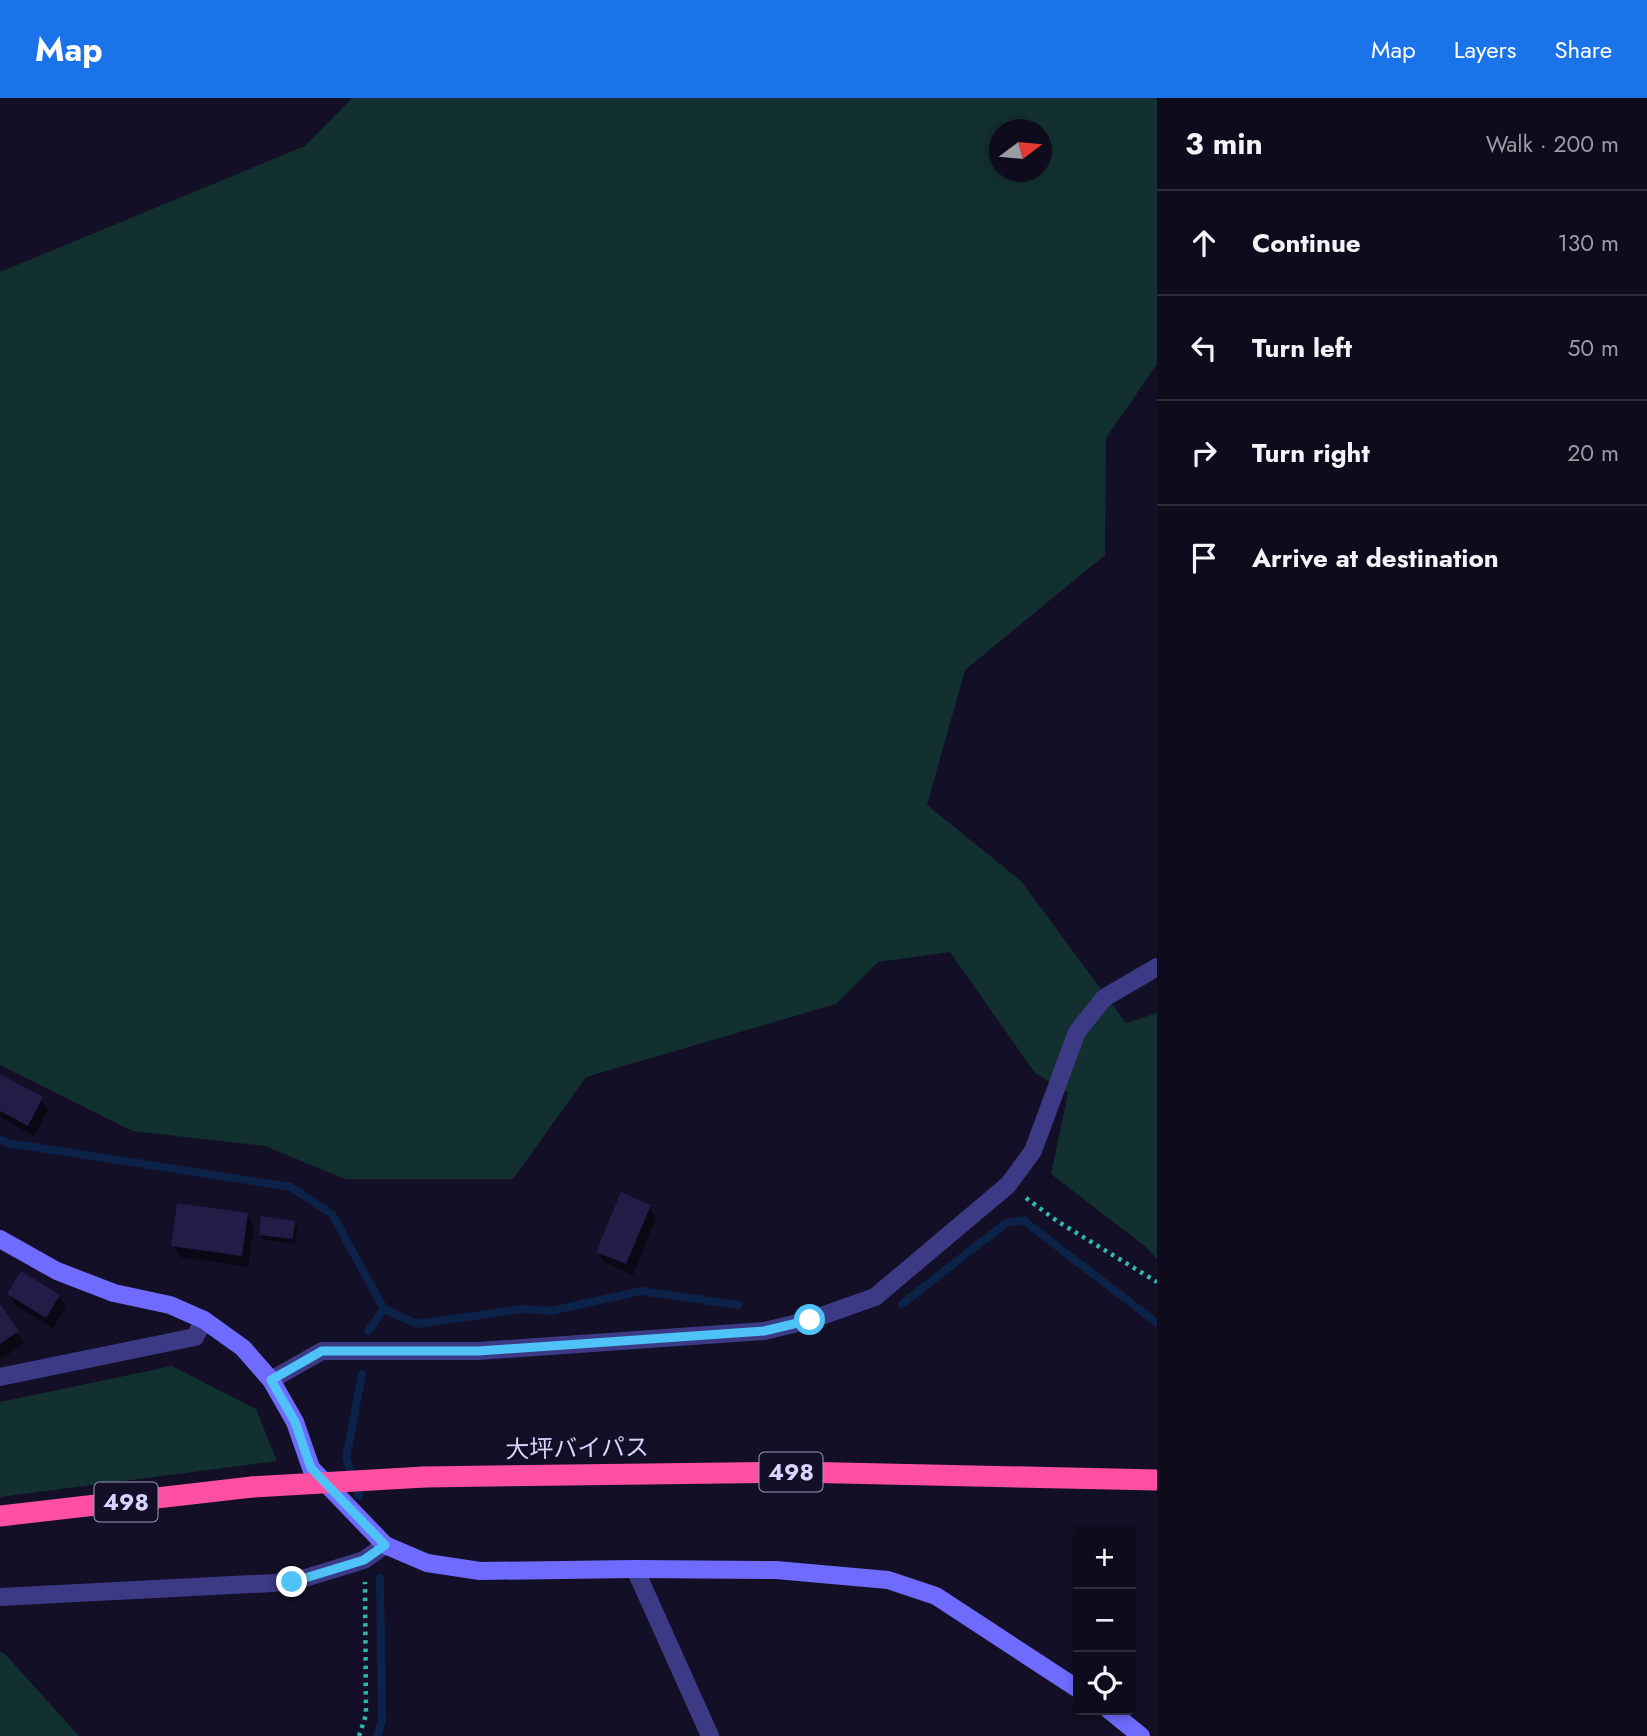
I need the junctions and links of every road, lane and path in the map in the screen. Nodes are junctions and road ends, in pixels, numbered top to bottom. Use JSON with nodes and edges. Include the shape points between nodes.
{"nodes":[{"id":1,"x":1157,"y":967,"type":"edge"},
{"id":2,"x":1008,"y":1185,"type":"junction"},
{"id":3,"x":0,"y":1239,"type":"edge"},
{"id":4,"x":1157,"y":1282,"type":"edge"},
{"id":5,"x":204,"y":1320,"type":"junction"},
{"id":6,"x":0,"y":1377,"type":"edge"},
{"id":7,"x":271,"y":1380,"type":"junction"},
{"id":8,"x":1157,"y":1480,"type":"edge"},
{"id":9,"x":0,"y":1516,"type":"edge"},
{"id":10,"x":385,"y":1545,"type":"junction"},
{"id":11,"x":364,"y":1560,"type":"junction"},
{"id":12,"x":635,"y":1569,"type":"junction"},
{"id":13,"x":0,"y":1597,"type":"edge"},
{"id":14,"x":1073,"y":1686,"type":"edge"},
{"id":15,"x":1115,"y":1715,"type":"edge"},
{"id":16,"x":359,"y":1736,"type":"edge"},
{"id":17,"x":710,"y":1736,"type":"edge"},
{"id":18,"x":1140,"y":1736,"type":"edge"}],
"edges":[{"from":1,"to":2,"type":"street","via":[[1104,998],[1077,1032],[1033,1151]]},
{"from":2,"to":4,"type":"path"},
{"from":2,"to":7,"type":"street","via":[[875,1297],[810,1320],[764,1331],[478,1351],[322,1351]]},
{"from":3,"to":5,"type":"street","via":[[57,1271]]},
{"from":5,"to":6,"type":"street","via":[[195,1337]]},
{"from":5,"to":7,"type":"street","via":[[243,1348]]},
{"from":7,"to":10,"type":"street","via":[[295,1422],[311,1468]]},
{"from":8,"to":9,"type":"highway","name":"大坪バイパス","number":"498","bridge":true,"via":[[796,1472],[424,1477],[252,1488]]},
{"from":10,"to":11,"type":"street"},
{"from":10,"to":12,"type":"street","via":[[427,1563],[480,1571]]},
{"from":11,"to":13,"type":"street","via":[[292,1582]]},
{"from":11,"to":16,"type":"path","via":[[366,1715]]},
{"from":12,"to":14,"type":"street","via":[[776,1570],[888,1580],[936,1596]]},
{"from":12,"to":17,"type":"street"},
{"from":15,"to":18,"type":"street"}]}
